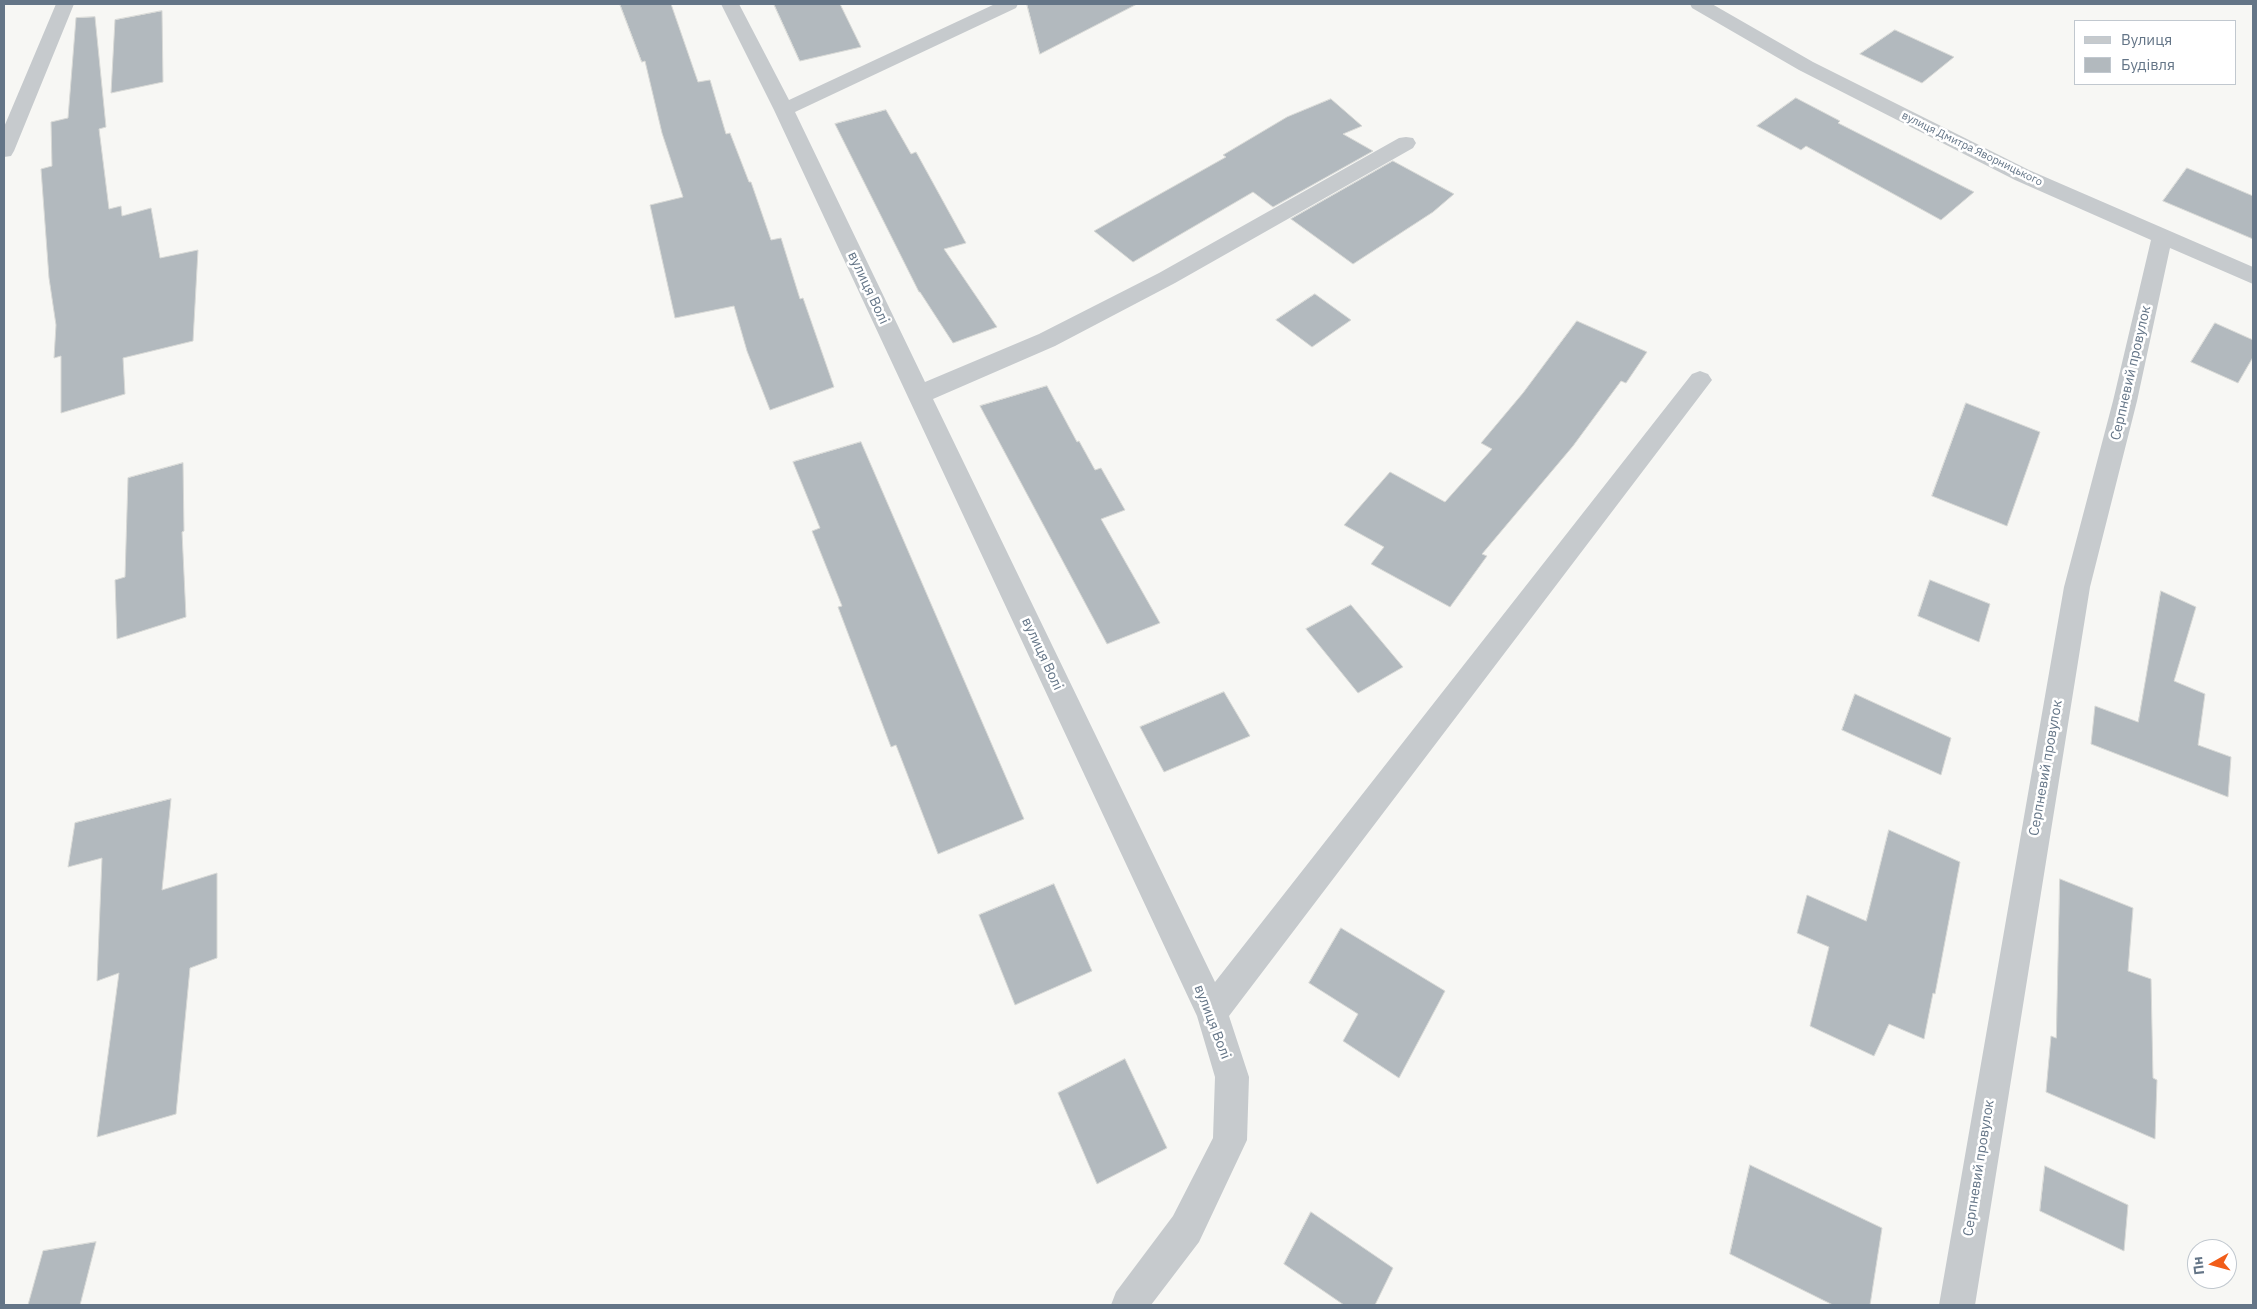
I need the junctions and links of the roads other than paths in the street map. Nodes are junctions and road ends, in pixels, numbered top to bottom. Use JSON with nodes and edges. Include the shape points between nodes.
{"nodes":[{"id":1,"x":65,"y":4,"type":"edge"},
{"id":2,"x":730,"y":4,"type":"edge"},
{"id":3,"x":1009,"y":4,"type":"edge"},
{"id":4,"x":1699,"y":4,"type":"edge"},
{"id":5,"x":784,"y":110,"type":"junction"},
{"id":6,"x":1406,"y":144,"type":"dead end"},
{"id":7,"x":4,"y":151,"type":"edge"},
{"id":8,"x":2162,"y":237,"type":"junction"},
{"id":9,"x":2253,"y":276,"type":"edge"},
{"id":10,"x":1700,"y":380,"type":"dead end"},
{"id":11,"x":919,"y":395,"type":"junction"},
{"id":12,"x":1212,"y":1012,"type":"junction"},
{"id":13,"x":1129,"y":1305,"type":"edge"},
{"id":14,"x":1957,"y":1305,"type":"edge"}],
"edges":[{"from":1,"to":7,"type":"street"},
{"from":2,"to":5,"type":"street","name":"вулиця Волі"},
{"from":3,"to":5,"type":"street"},
{"from":4,"to":8,"type":"street","name":"вулиця Дмитра Яворницького","via":[[1806,66],[2013,170]]},
{"from":5,"to":11,"type":"street","name":"вулиця Волі"},
{"from":6,"to":11,"type":"street","via":[[1150,287],[1047,340]]},
{"from":8,"to":9,"type":"street","name":"вулиця Дмитра Яворницького"},
{"from":8,"to":14,"type":"street","name":"Серпневий провулок","via":[[2125,402],[2077,587]]},
{"from":10,"to":12,"type":"street"},
{"from":11,"to":12,"type":"street","name":"вулиця Волі"},
{"from":12,"to":13,"type":"street","name":"вулиця Волі","via":[[1232,1077],[1230,1140],[1186,1229]]}]}
